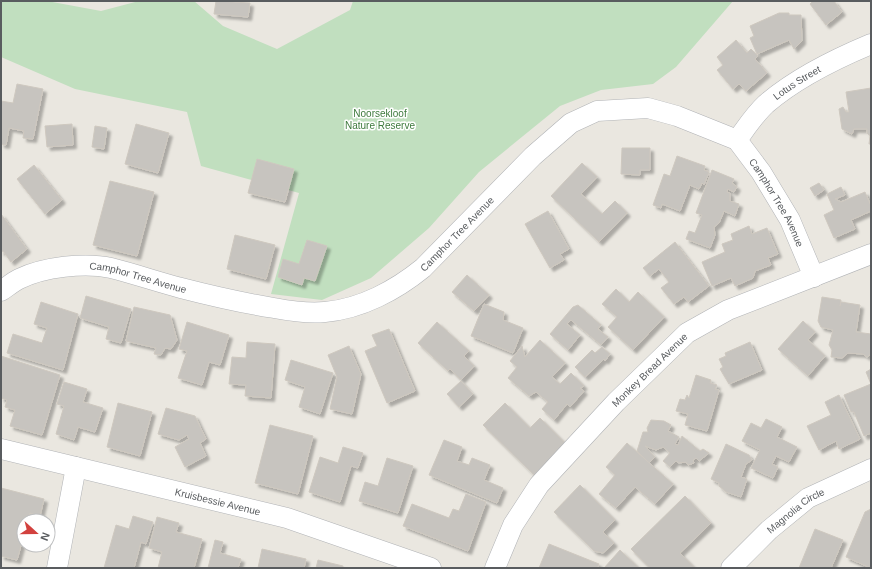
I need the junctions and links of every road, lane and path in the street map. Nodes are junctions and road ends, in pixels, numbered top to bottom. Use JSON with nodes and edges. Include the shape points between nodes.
{"nodes":[{"id":1,"x":871,"y":44,"type":"edge"},
{"id":2,"x":737,"y":140,"type":"junction"},
{"id":3,"x":871,"y":254,"type":"edge"},
{"id":4,"x":814,"y":277,"type":"junction"},
{"id":5,"x":1,"y":291,"type":"edge"},
{"id":6,"x":1,"y":449,"type":"edge"},
{"id":7,"x":76,"y":467,"type":"junction"},
{"id":8,"x":871,"y":469,"type":"edge"},
{"id":9,"x":56,"y":568,"type":"edge"},
{"id":10,"x":431,"y":568,"type":"edge"},
{"id":11,"x":495,"y":568,"type":"edge"},
{"id":12,"x":731,"y":568,"type":"edge"}],
"edges":[{"from":1,"to":2,"type":"street","name":"Lotus Street","via":[[788,87],[765,105]]},
{"from":2,"to":4,"type":"street","name":"Camphor Tree Avenue","via":[[761,172],[790,220]]},
{"from":2,"to":5,"type":"street","name":"Camphor Tree Avenue","via":[[648,108],[597,111],[571,123],[533,156],[423,268],[408,280],[351,308],[324,312],[281,309],[181,288],[110,268],[83,266],[59,268],[19,279]]},
{"from":3,"to":4,"type":"street","name":"Monkey Bread Avenue"},
{"from":4,"to":11,"type":"street","name":"Monkey Bread Avenue","via":[[728,310],[687,333],[662,355],[539,485],[513,525]]},
{"from":6,"to":7,"type":"street","name":"Kruisbessie Avenue"},
{"from":7,"to":9,"type":"street"},
{"from":7,"to":10,"type":"street","name":"Kruisbessie Avenue","via":[[287,518]]},
{"from":8,"to":12,"type":"street","name":"Magnolia Circle","via":[[808,498],[769,530]]}]}
